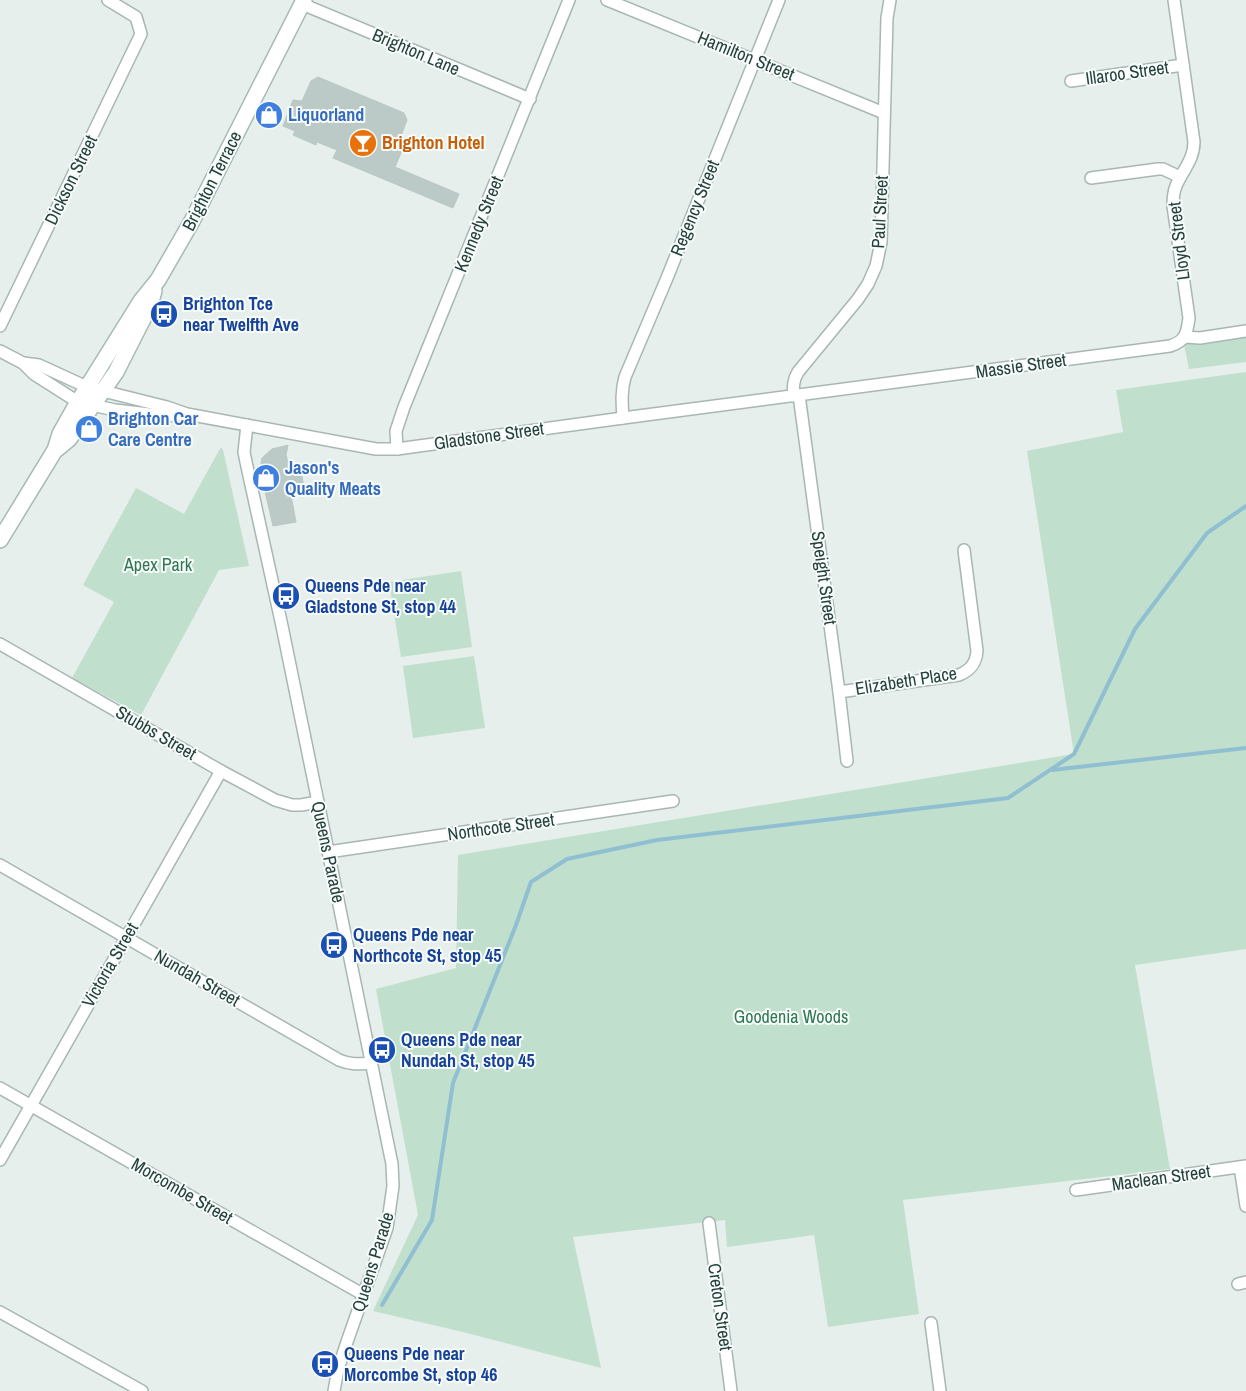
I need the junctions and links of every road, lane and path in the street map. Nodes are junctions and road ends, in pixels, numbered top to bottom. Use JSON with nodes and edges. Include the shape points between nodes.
{"nodes":[{"id":1,"x":569,"y":0,"type":"edge"},
{"id":2,"x":606,"y":0,"type":"edge"},
{"id":3,"x":779,"y":0,"type":"edge"},
{"id":4,"x":890,"y":0,"type":"edge"},
{"id":5,"x":1174,"y":0,"type":"edge"},
{"id":6,"x":111,"y":1,"type":"edge"},
{"id":7,"x":303,"y":2,"type":"edge"},
{"id":8,"x":754,"y":60,"type":"junction"},
{"id":9,"x":1183,"y":65,"type":"junction"},
{"id":10,"x":1071,"y":81,"type":"dead end"},
{"id":11,"x":530,"y":99,"type":"junction"},
{"id":12,"x":884,"y":114,"type":"junction"},
{"id":13,"x":1180,"y":177,"type":"junction"},
{"id":14,"x":1091,"y":178,"type":"dead end"},
{"id":15,"x":158,"y":280,"type":"junction"},
{"id":16,"x":0,"y":326,"type":"edge"},
{"id":17,"x":1246,"y":331,"type":"edge"},
{"id":18,"x":1184,"y":338,"type":"junction"},
{"id":19,"x":0,"y":351,"type":"edge"},
{"id":20,"x":23,"y":363,"type":"junction"},
{"id":21,"x":87,"y":387,"type":"junction"},
{"id":22,"x":103,"y":392,"type":"junction"},
{"id":23,"x":796,"y":396,"type":"junction"},
{"id":24,"x":85,"y":404,"type":"junction"},
{"id":25,"x":187,"y":414,"type":"junction"},
{"id":26,"x":623,"y":418,"type":"junction"},
{"id":27,"x":247,"y":425,"type":"junction"},
{"id":28,"x":397,"y":449,"type":"junction"},
{"id":29,"x":0,"y":540,"type":"edge"},
{"id":30,"x":964,"y":550,"type":"dead end"},
{"id":31,"x":0,"y":644,"type":"edge"},
{"id":32,"x":839,"y":692,"type":"junction"},
{"id":33,"x":847,"y":761,"type":"dead end"},
{"id":34,"x":221,"y":771,"type":"junction"},
{"id":35,"x":673,"y":801,"type":"dead end"},
{"id":36,"x":318,"y":802,"type":"junction"},
{"id":37,"x":328,"y":852,"type":"junction"},
{"id":38,"x":0,"y":865,"type":"edge"},
{"id":39,"x":126,"y":937,"type":"junction"},
{"id":40,"x":371,"y":1063,"type":"junction"},
{"id":41,"x":0,"y":1088,"type":"edge"},
{"id":42,"x":30,"y":1105,"type":"junction"},
{"id":43,"x":0,"y":1160,"type":"edge"},
{"id":44,"x":1243,"y":1167,"type":"edge"},
{"id":45,"x":1076,"y":1190,"type":"dead end"},
{"id":46,"x":1246,"y":1206,"type":"edge"},
{"id":47,"x":709,"y":1223,"type":"dead end"},
{"id":48,"x":364,"y":1295,"type":"junction"},
{"id":49,"x":0,"y":1312,"type":"edge"},
{"id":50,"x":931,"y":1323,"type":"dead end"},
{"id":51,"x":142,"y":1391,"type":"edge"},
{"id":52,"x":334,"y":1391,"type":"edge"},
{"id":53,"x":731,"y":1391,"type":"edge"},
{"id":54,"x":940,"y":1391,"type":"edge"}],
"edges":[{"from":1,"to":11,"type":"street","name":"Kennedy Street"},
{"from":2,"to":8,"type":"street","name":"Hamilton Street"},
{"from":3,"to":8,"type":"street","name":"Regency Street"},
{"from":4,"to":12,"type":"street","name":"Paul Street"},
{"from":5,"to":9,"type":"street","name":"Lloyd Street"},
{"from":6,"to":16,"type":"street","name":"Dickson Street","via":[[136,17],[141,34]]},
{"from":7,"to":11,"type":"street","name":"Brighton Lane"},
{"from":7,"to":15,"type":"main road","name":"Brighton Terrace","via":[[192,221]]},
{"from":8,"to":12,"type":"street","name":"Hamilton Street"},
{"from":8,"to":26,"type":"street","name":"Regency Street","via":[[625,377],[621,399]]},
{"from":9,"to":10,"type":"street","name":"Illaroo Street"},
{"from":9,"to":13,"type":"street","name":"Lloyd Street","via":[[1194,151]]},
{"from":11,"to":28,"type":"street","name":"Kennedy Street","via":[[404,407],[396,431]]},
{"from":12,"to":23,"type":"street","name":"Paul Street","via":[[881,242],[876,266],[858,299],[794,378]]},
{"from":13,"to":14,"type":"street","via":[[1158,169]]},
{"from":13,"to":18,"type":"street","name":"Lloyd Street","via":[[1173,206],[1189,318]]},
{"from":15,"to":21,"type":"main road","name":"Brighton Terrace","via":[[141,301]]},
{"from":15,"to":22,"type":"main road","name":"Brighton Terrace","via":[[150,306]]},
{"from":17,"to":18,"type":"street","name":"Massie Street"},
{"from":18,"to":23,"type":"street","name":"Massie Street","via":[[1170,346]]},
{"from":19,"to":20,"type":"street"},
{"from":20,"to":21,"type":"street","name":"Gladstone Street","via":[[38,365]]},
{"from":20,"to":24,"type":"street","via":[[34,374]]},
{"from":21,"to":22,"type":"street","name":"Gladstone Street"},
{"from":21,"to":24,"type":"main road","name":"Brighton Terrace"},
{"from":22,"to":24,"type":"main road","name":"Brighton Terrace"},
{"from":22,"to":25,"type":"street","name":"Gladstone Street"},
{"from":23,"to":26,"type":"street","name":"Gladstone Street"},
{"from":23,"to":32,"type":"street","name":"Speight Street"},
{"from":24,"to":25,"type":"street","name":"Gladstone Street","via":[[166,416]]},
{"from":24,"to":29,"type":"main road","via":[[60,434],[55,450]]},
{"from":25,"to":27,"type":"street","name":"Gladstone Street"},
{"from":26,"to":28,"type":"street","name":"Gladstone Street"},
{"from":27,"to":28,"type":"street","name":"Gladstone Street","via":[[360,447]]},
{"from":27,"to":36,"type":"street","name":"Queens Parade","via":[[244,452]]},
{"from":30,"to":32,"type":"street","name":"Elizabeth Place","via":[[977,651],[972,667],[959,674]]},
{"from":31,"to":34,"type":"street","name":"Stubbs Street"},
{"from":32,"to":33,"type":"street","name":"Speight Street"},
{"from":34,"to":36,"type":"street","name":"Stubbs Street","via":[[276,800],[301,806]]},
{"from":34,"to":39,"type":"street","name":"Victoria Street"},
{"from":35,"to":37,"type":"street","name":"Northcote Street"},
{"from":36,"to":37,"type":"street","name":"Queens Parade"},
{"from":37,"to":40,"type":"street","name":"Queens Parade"},
{"from":38,"to":39,"type":"street","name":"Nundah Street"},
{"from":39,"to":40,"type":"street","name":"Nundah Street","via":[[339,1060],[356,1065]]},
{"from":39,"to":42,"type":"street","name":"Victoria Street"},
{"from":40,"to":48,"type":"street","name":"Queens Parade","via":[[392,1164],[393,1186],[387,1228]]},
{"from":41,"to":42,"type":"street","name":"Morcombe Street"},
{"from":42,"to":43,"type":"street","name":"Victoria Street"},
{"from":42,"to":48,"type":"street","name":"Morcombe Street"},
{"from":44,"to":45,"type":"street","name":"Maclean Street"},
{"from":44,"to":46,"type":"street"},
{"from":47,"to":53,"type":"street","name":"Creton Street"},
{"from":48,"to":52,"type":"street","name":"Queens Parade","via":[[338,1369]]},
{"from":49,"to":51,"type":"street"},
{"from":50,"to":54,"type":"street"}]}
